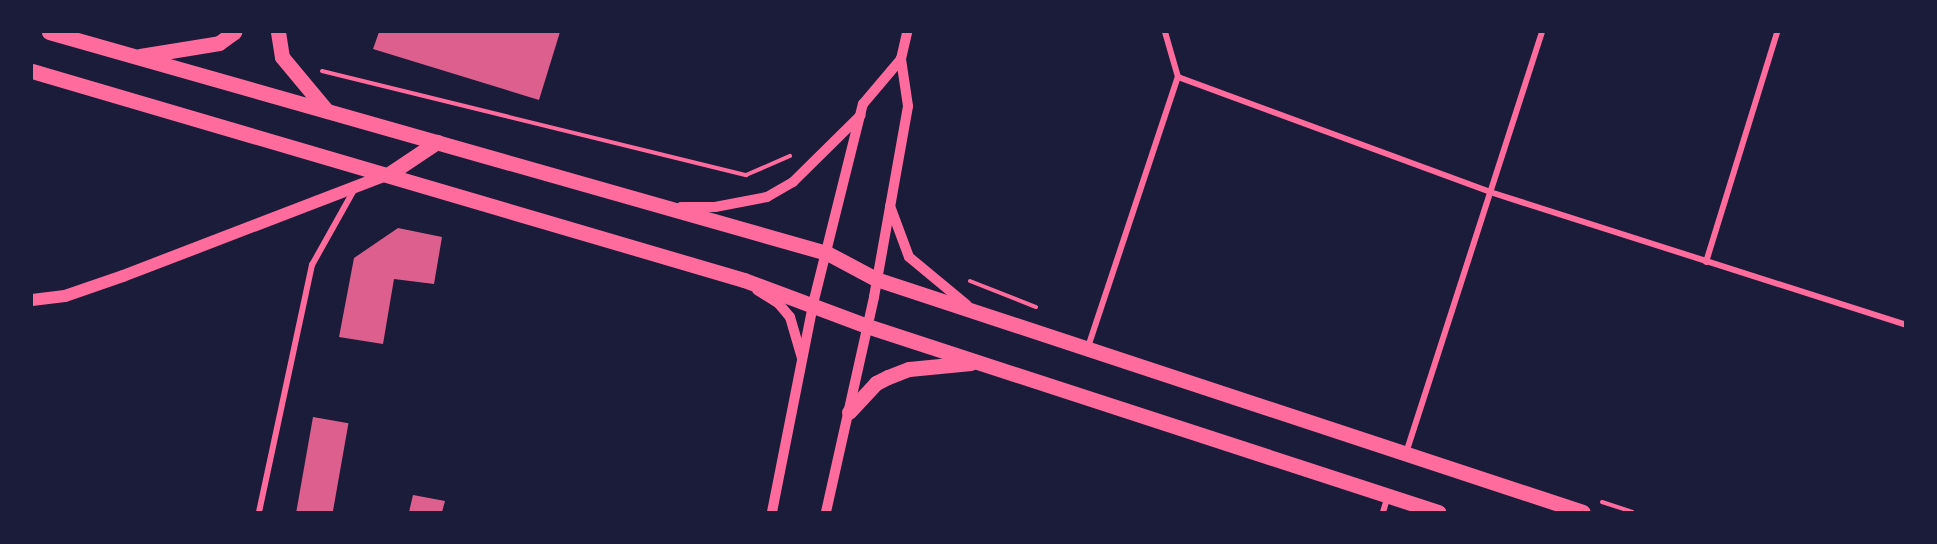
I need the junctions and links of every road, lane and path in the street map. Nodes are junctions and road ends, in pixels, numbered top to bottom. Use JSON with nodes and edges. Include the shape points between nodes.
{"nodes":[{"id":1,"x":49,"y":32,"type":"edge"},
{"id":2,"x":234,"y":32,"type":"edge"},
{"id":3,"x":278,"y":32,"type":"edge"},
{"id":4,"x":907,"y":32,"type":"edge"},
{"id":5,"x":1165,"y":32,"type":"edge"},
{"id":6,"x":1542,"y":32,"type":"edge"},
{"id":7,"x":1777,"y":32,"type":"edge"},
{"id":8,"x":136,"y":57,"type":"junction"},
{"id":9,"x":901,"y":59,"type":"junction"},
{"id":10,"x":32,"y":71,"type":"edge"},
{"id":11,"x":1178,"y":77,"type":"junction"},
{"id":12,"x":327,"y":111,"type":"junction"},
{"id":13,"x":861,"y":114,"type":"junction"},
{"id":14,"x":437,"y":142,"type":"junction"},
{"id":15,"x":389,"y":174,"type":"junction"},
{"id":16,"x":354,"y":190,"type":"junction"},
{"id":17,"x":1490,"y":192,"type":"junction"},
{"id":18,"x":890,"y":206,"type":"junction"},
{"id":19,"x":667,"y":208,"type":"junction"},
{"id":20,"x":827,"y":253,"type":"junction"},
{"id":21,"x":1706,"y":262,"type":"junction"},
{"id":22,"x":739,"y":278,"type":"junction"},
{"id":23,"x":876,"y":279,"type":"junction"},
{"id":24,"x":32,"y":300,"type":"edge"},
{"id":25,"x":813,"y":304,"type":"junction"},
{"id":26,"x":975,"y":311,"type":"junction"},
{"id":27,"x":1905,"y":325,"type":"edge"},
{"id":28,"x":867,"y":326,"type":"junction"},
{"id":29,"x":1088,"y":349,"type":"junction"},
{"id":30,"x":802,"y":360,"type":"junction"},
{"id":31,"x":977,"y":362,"type":"junction"},
{"id":32,"x":849,"y":412,"type":"junction"},
{"id":33,"x":1406,"y":454,"type":"junction"},
{"id":34,"x":1388,"y":496,"type":"junction"},
{"id":35,"x":259,"y":513,"type":"edge"},
{"id":36,"x":772,"y":513,"type":"edge"},
{"id":37,"x":826,"y":513,"type":"edge"},
{"id":38,"x":1383,"y":513,"type":"edge"},
{"id":39,"x":1438,"y":513,"type":"edge"},
{"id":40,"x":1583,"y":513,"type":"edge"}],
"edges":[{"from":1,"to":8,"type":"main road"},
{"from":2,"to":8,"type":"main road","via":[[219,43]]},
{"from":3,"to":12,"type":"main road","via":[[282,57]]},
{"from":4,"to":9,"type":"street"},
{"from":5,"to":11,"type":"street"},
{"from":6,"to":17,"type":"street"},
{"from":7,"to":21,"type":"street"},
{"from":8,"to":12,"type":"main road"},
{"from":9,"to":13,"type":"street","via":[[863,104]]},
{"from":9,"to":18,"type":"street","via":[[908,106]]},
{"from":10,"to":15,"type":"main road"},
{"from":11,"to":17,"type":"street"},
{"from":11,"to":29,"type":"street"},
{"from":12,"to":14,"type":"main road"},
{"from":13,"to":19,"type":"street","via":[[792,182],[767,197],[715,207]]},
{"from":13,"to":20,"type":"street"},
{"from":14,"to":15,"type":"main road"},
{"from":14,"to":19,"type":"main road"},
{"from":15,"to":16,"type":"main road"},
{"from":15,"to":22,"type":"main road"},
{"from":16,"to":24,"type":"main road","via":[[74,293]]},
{"from":16,"to":35,"type":"street","via":[[312,265]]},
{"from":17,"to":21,"type":"street"},
{"from":17,"to":33,"type":"street"},
{"from":18,"to":23,"type":"street"},
{"from":18,"to":26,"type":"street","via":[[909,257]]},
{"from":19,"to":20,"type":"main road"},
{"from":20,"to":23,"type":"main road"},
{"from":20,"to":25,"type":"street"},
{"from":21,"to":27,"type":"street"},
{"from":22,"to":25,"type":"main road"},
{"from":22,"to":30,"type":"street","via":[[778,304],[790,317]]},
{"from":23,"to":26,"type":"main road"},
{"from":23,"to":28,"type":"street"},
{"from":25,"to":28,"type":"main road"},
{"from":25,"to":30,"type":"street"},
{"from":26,"to":29,"type":"main road"},
{"from":28,"to":31,"type":"main road"},
{"from":28,"to":32,"type":"street"},
{"from":29,"to":33,"type":"main road"},
{"from":30,"to":36,"type":"street"},
{"from":31,"to":32,"type":"main road","via":[[909,369],[888,377],[876,383]]},
{"from":31,"to":34,"type":"main road"},
{"from":32,"to":37,"type":"street"},
{"from":33,"to":40,"type":"main road"},
{"from":34,"to":38,"type":"street"},
{"from":34,"to":39,"type":"main road"}]}
